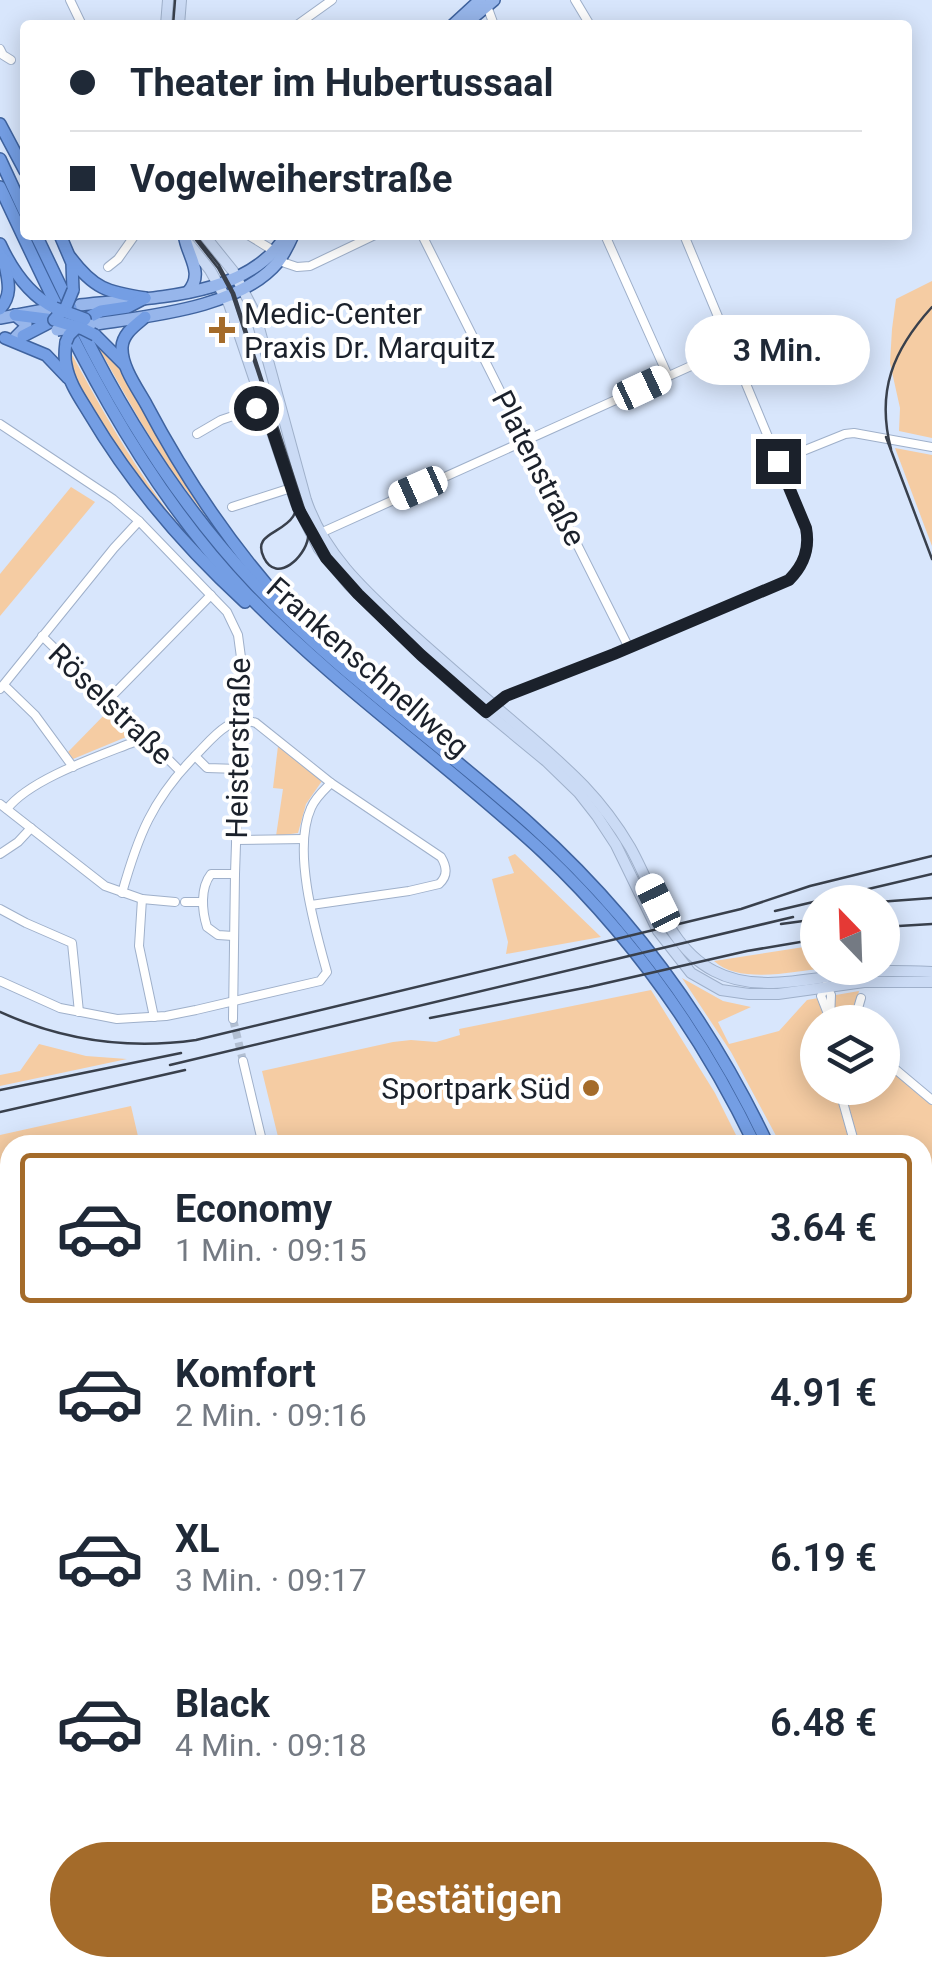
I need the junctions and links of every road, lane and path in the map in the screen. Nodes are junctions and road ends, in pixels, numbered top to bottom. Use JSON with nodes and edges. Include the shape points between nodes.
{"nodes":[{"id":1,"x":332,"y":0,"type":"edge"},
{"id":2,"x":487,"y":2,"type":"edge"},
{"id":3,"x":304,"y":20,"type":"edge"},
{"id":4,"x":460,"y":20,"type":"edge"},
{"id":5,"x":469,"y":20,"type":"edge"},
{"id":6,"x":0,"y":49,"type":"edge"},
{"id":7,"x":11,"y":60,"type":"dead end"},
{"id":8,"x":0,"y":124,"type":"edge"},
{"id":9,"x":0,"y":159,"type":"edge"},
{"id":10,"x":20,"y":162,"type":"edge"},
{"id":11,"x":0,"y":188,"type":"edge"},
{"id":12,"x":20,"y":201,"type":"edge"},
{"id":13,"x":20,"y":230,"type":"edge"},
{"id":14,"x":25,"y":240,"type":"edge"},
{"id":15,"x":38,"y":240,"type":"edge"},
{"id":16,"x":62,"y":240,"type":"edge"},
{"id":17,"x":132,"y":240,"type":"edge"},
{"id":18,"x":184,"y":240,"type":"edge"},
{"id":19,"x":185,"y":240,"type":"edge"},
{"id":20,"x":208,"y":240,"type":"edge"},
{"id":21,"x":255,"y":240,"type":"edge"},
{"id":22,"x":286,"y":240,"type":"edge"},
{"id":23,"x":365,"y":240,"type":"edge"},
{"id":24,"x":425,"y":240,"type":"edge"},
{"id":25,"x":606,"y":240,"type":"edge"},
{"id":26,"x":686,"y":240,"type":"edge"},
{"id":27,"x":1,"y":247,"type":"edge"},
{"id":28,"x":274,"y":253,"type":"junction"},
{"id":29,"x":70,"y":257,"type":"junction"},
{"id":30,"x":108,"y":267,"type":"dead end"},
{"id":31,"x":240,"y":283,"type":"junction"},
{"id":32,"x":219,"y":284,"type":"junction"},
{"id":33,"x":188,"y":292,"type":"junction"},
{"id":34,"x":226,"y":296,"type":"junction"},
{"id":35,"x":145,"y":298,"type":"junction"},
{"id":36,"x":0,"y":310,"type":"edge"},
{"id":37,"x":127,"y":313,"type":"junction"},
{"id":38,"x":54,"y":314,"type":"junction"},
{"id":39,"x":15,"y":315,"type":"junction"},
{"id":40,"x":145,"y":317,"type":"junction"},
{"id":41,"x":0,"y":318,"type":"edge"},
{"id":42,"x":89,"y":324,"type":"junction"},
{"id":43,"x":11,"y":337,"type":"edge"},
{"id":44,"x":731,"y":348,"type":"junction"},
{"id":45,"x":128,"y":369,"type":"junction"},
{"id":46,"x":668,"y":376,"type":"junction"},
{"id":47,"x":70,"y":381,"type":"junction"},
{"id":48,"x":278,"y":401,"type":"junction"},
{"id":49,"x":264,"y":406,"type":"junction"},
{"id":50,"x":0,"y":424,"type":"edge"},
{"id":51,"x":197,"y":434,"type":"dead end"},
{"id":52,"x":526,"y":441,"type":"junction"},
{"id":53,"x":932,"y":446,"type":"edge"},
{"id":54,"x":778,"y":461,"type":"junction"},
{"id":55,"x":291,"y":488,"type":"junction"},
{"id":56,"x":232,"y":507,"type":"dead end"},
{"id":57,"x":140,"y":521,"type":"junction"},
{"id":58,"x":316,"y":535,"type":"junction"},
{"id":59,"x":210,"y":595,"type":"junction"},
{"id":60,"x":42,"y":636,"type":"junction"},
{"id":61,"x":299,"y":637,"type":"junction"},
{"id":62,"x":629,"y":648,"type":"junction"},
{"id":63,"x":2,"y":687,"type":"edge"},
{"id":64,"x":108,"y":700,"type":"junction"},
{"id":65,"x":489,"y":708,"type":"junction"},
{"id":66,"x":240,"y":720,"type":"junction"},
{"id":67,"x":140,"y":738,"type":"junction"},
{"id":68,"x":195,"y":756,"type":"junction"},
{"id":69,"x":72,"y":767,"type":"junction"},
{"id":70,"x":239,"y":769,"type":"junction"},
{"id":71,"x":180,"y":771,"type":"junction"},
{"id":72,"x":330,"y":782,"type":"junction"},
{"id":73,"x":4,"y":806,"type":"edge"},
{"id":74,"x":31,"y":828,"type":"junction"},
{"id":75,"x":304,"y":839,"type":"junction"},
{"id":76,"x":236,"y":840,"type":"junction"},
{"id":77,"x":0,"y":854,"type":"edge"},
{"id":78,"x":235,"y":874,"type":"junction"},
{"id":79,"x":122,"y":893,"type":"junction"},
{"id":80,"x":142,"y":899,"type":"junction"},
{"id":81,"x":202,"y":902,"type":"junction"},
{"id":82,"x":311,"y":905,"type":"junction"},
{"id":83,"x":0,"y":909,"type":"edge"},
{"id":84,"x":234,"y":936,"type":"junction"},
{"id":85,"x":900,"y":971,"type":"edge"},
{"id":86,"x":932,"y":972,"type":"edge"},
{"id":87,"x":0,"y":981,"type":"edge"},
{"id":88,"x":900,"y":981,"type":"edge"},
{"id":89,"x":800,"y":982,"type":"edge"},
{"id":90,"x":932,"y":982,"type":"edge"},
{"id":91,"x":817,"y":985,"type":"edge"},
{"id":92,"x":861,"y":998,"type":"dead end"},
{"id":93,"x":232,"y":1002,"type":"junction"},
{"id":94,"x":859,"y":1005,"type":"edge"},
{"id":95,"x":79,"y":1012,"type":"junction"},
{"id":96,"x":154,"y":1017,"type":"junction"},
{"id":97,"x":233,"y":1019,"type":"tunnel mouth"},
{"id":98,"x":243,"y":1062,"type":"tunnel mouth"},
{"id":99,"x":900,"y":1073,"type":"edge"},
{"id":100,"x":932,"y":1100,"type":"edge"},
{"id":101,"x":844,"y":1105,"type":"edge"},
{"id":102,"x":261,"y":1135,"type":"edge"},
{"id":103,"x":750,"y":1135,"type":"edge"},
{"id":104,"x":763,"y":1135,"type":"edge"},
{"id":105,"x":852,"y":1135,"type":"edge"}],
"edges":[{"from":1,"to":3,"type":"street"},
{"from":2,"to":4,"type":"main road"},
{"from":2,"to":5,"type":"main road"},
{"from":6,"to":7,"type":"street"},
{"from":8,"to":10,"type":"highway"},
{"from":9,"to":12,"type":"highway"},
{"from":11,"to":13,"type":"highway","name":"Frankenschnellweg"},
{"from":14,"to":61,"type":"highway","name":"Frankenschnellweg","via":[[75,344],[161,489],[244,592]]},
{"from":15,"to":61,"type":"highway","name":"Frankenschnellweg","via":[[144,441],[204,527]]},
{"from":16,"to":29,"type":"highway"},
{"from":17,"to":30,"type":"street"},
{"from":18,"to":33,"type":"main road","via":[[196,273]]},
{"from":19,"to":32,"type":"main road"},
{"from":20,"to":31,"type":"main road"},
{"from":21,"to":28,"type":"street"},
{"from":22,"to":28,"type":"main road"},
{"from":23,"to":28,"type":"street","via":[[310,266],[297,267]]},
{"from":24,"to":52,"type":"street","name":"Platenstraße"},
{"from":25,"to":46,"type":"street"},
{"from":26,"to":44,"type":"street"},
{"from":27,"to":36,"type":"highway","via":[[9,290]]},
{"from":27,"to":38,"type":"highway"},
{"from":28,"to":31,"type":"main road","via":[[263,276]]},
{"from":29,"to":35,"type":"highway","via":[[101,288]]},
{"from":29,"to":38,"type":"highway","bridge":true,"via":[[73,290]]},
{"from":31,"to":32,"type":"main road"},
{"from":31,"to":34,"type":"main road"},
{"from":31,"to":48,"type":"main road"},
{"from":32,"to":33,"type":"main road"},
{"from":32,"to":34,"type":"main road"},
{"from":33,"to":35,"type":"main road"},
{"from":34,"to":40,"type":"main road"},
{"from":34,"to":49,"type":"main road"},
{"from":35,"to":37,"type":"highway"},
{"from":35,"to":38,"type":"main road","bridge":true},
{"from":37,"to":40,"type":"main road"},
{"from":37,"to":42,"type":"highway","via":[[98,312]]},
{"from":38,"to":39,"type":"highway"},
{"from":38,"to":42,"type":"highway","bridge":true},
{"from":38,"to":42,"type":"main road","bridge":true},
{"from":38,"to":43,"type":"main road"},
{"from":39,"to":41,"type":"main road"},
{"from":39,"to":43,"type":"main road","via":[[26,324]]},
{"from":40,"to":45,"type":"highway","via":[[123,342]]},
{"from":42,"to":45,"type":"highway"},
{"from":42,"to":47,"type":"highway","bridge":true,"via":[[69,335]]},
{"from":43,"to":47,"type":"highway","via":[[46,355]]},
{"from":44,"to":46,"type":"street"},
{"from":44,"to":54,"type":"street"},
{"from":45,"to":61,"type":"highway","via":[[206,506],[293,614]]},
{"from":46,"to":52,"type":"street"},
{"from":47,"to":61,"type":"highway","via":[[166,522],[262,618]]},
{"from":48,"to":49,"type":"street"},
{"from":48,"to":58,"type":"main road"},
{"from":49,"to":51,"type":"street"},
{"from":49,"to":55,"type":"main road"},
{"from":50,"to":57,"type":"street","name":"Heisterstraße"},
{"from":52,"to":58,"type":"street"},
{"from":52,"to":62,"type":"street","name":"Platenstraße"},
{"from":53,"to":54,"type":"street","via":[[854,433]]},
{"from":54,"to":62,"type":"street","via":[[808,539],[804,561],[789,580]]},
{"from":55,"to":56,"type":"street"},
{"from":55,"to":58,"type":"main road"},
{"from":57,"to":59,"type":"street","name":"Heisterstraße"},
{"from":57,"to":60,"type":"street"},
{"from":58,"to":65,"type":"main road"},
{"from":59,"to":64,"type":"street"},
{"from":59,"to":66,"type":"street","name":"Heisterstraße","via":[[238,636]]},
{"from":60,"to":63,"type":"street"},
{"from":60,"to":64,"type":"street","name":"Röselstraße"},
{"from":61,"to":103,"type":"highway","name":"Frankenschnellweg","via":[[594,904],[689,1026]]},
{"from":61,"to":104,"type":"highway","name":"Frankenschnellweg","via":[[520,815],[608,902],[694,1013]]},
{"from":62,"to":65,"type":"street"},
{"from":63,"to":69,"type":"street","via":[[35,715]]},
{"from":64,"to":67,"type":"street","name":"Röselstraße"},
{"from":65,"to":89,"type":"main road","via":[[592,795],[696,959],[733,979]]},
{"from":65,"to":91,"type":"main road","via":[[590,806],[655,926],[692,973],[743,994]]},
{"from":66,"to":68,"type":"street"},
{"from":66,"to":70,"type":"street","name":"Heisterstraße"},
{"from":66,"to":72,"type":"street","via":[[256,723]]},
{"from":67,"to":69,"type":"street"},
{"from":67,"to":71,"type":"street","name":"Röselstraße"},
{"from":68,"to":70,"type":"street","via":[[208,768]]},
{"from":68,"to":71,"type":"street"},
{"from":69,"to":73,"type":"street"},
{"from":70,"to":76,"type":"street","name":"Heisterstraße"},
{"from":71,"to":79,"type":"street","via":[[141,832]]},
{"from":72,"to":75,"type":"street","via":[[311,806]]},
{"from":72,"to":82,"type":"street","via":[[441,857],[446,872],[439,884]]},
{"from":73,"to":74,"type":"street"},
{"from":74,"to":77,"type":"street"},
{"from":74,"to":79,"type":"street"},
{"from":75,"to":76,"type":"street"},
{"from":75,"to":82,"type":"street"},
{"from":76,"to":78,"type":"street","name":"Heisterstraße"},
{"from":78,"to":81,"type":"street","via":[[211,874]]},
{"from":78,"to":84,"type":"street","name":"Heisterstraße"},
{"from":79,"to":80,"type":"street"},
{"from":80,"to":81,"type":"street"},
{"from":80,"to":96,"type":"street","via":[[139,946]]},
{"from":81,"to":84,"type":"street","via":[[211,932]]},
{"from":82,"to":93,"type":"street","via":[[326,974]]},
{"from":83,"to":95,"type":"street","via":[[72,943]]},
{"from":84,"to":93,"type":"street","name":"Heisterstraße"},
{"from":85,"to":86,"type":"main road"},
{"from":87,"to":95,"type":"street"},
{"from":88,"to":90,"type":"main road"},
{"from":92,"to":94,"type":"street"},
{"from":93,"to":96,"type":"street"},
{"from":93,"to":97,"type":"street","name":"Heisterstraße"},
{"from":95,"to":96,"type":"street"},
{"from":98,"to":102,"type":"street"},
{"from":99,"to":100,"type":"street"},
{"from":101,"to":105,"type":"street"}]}
